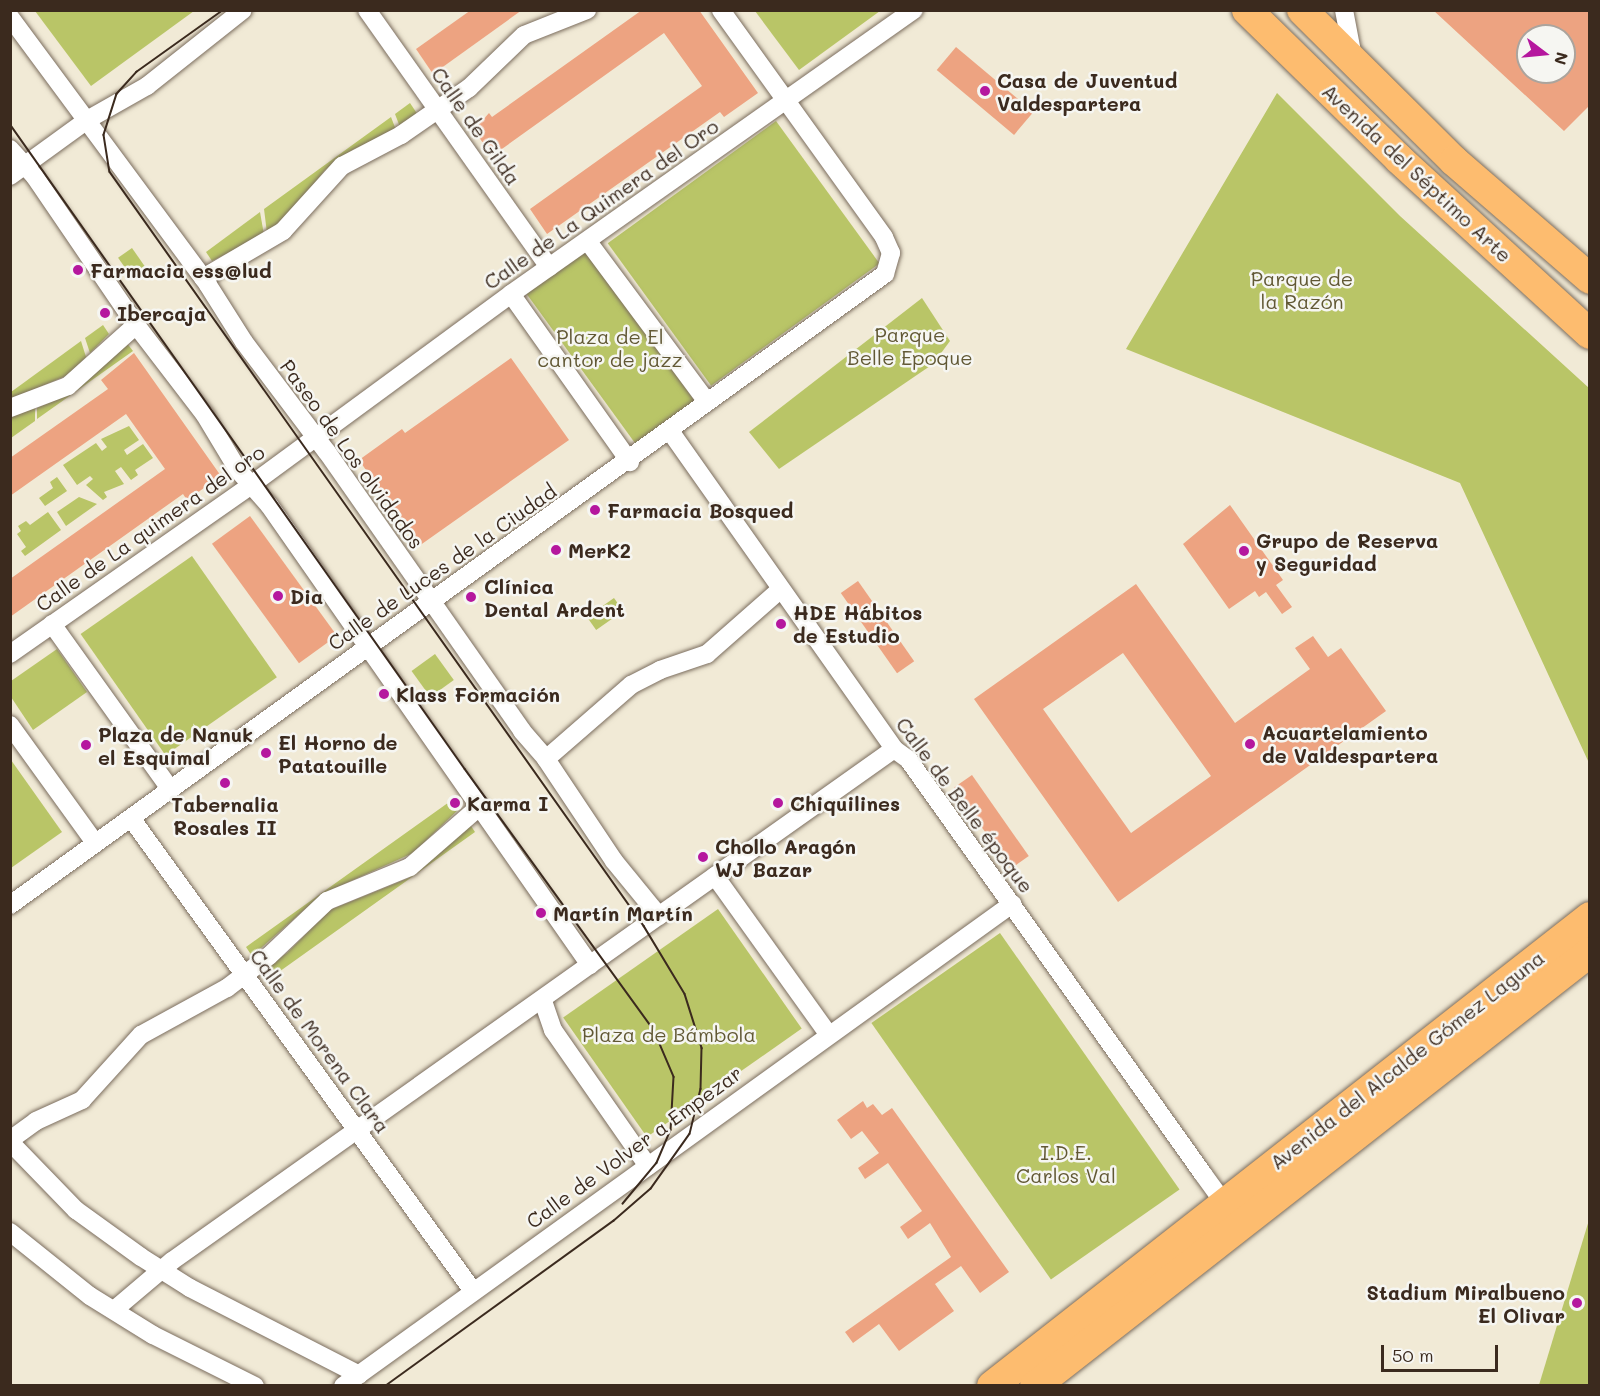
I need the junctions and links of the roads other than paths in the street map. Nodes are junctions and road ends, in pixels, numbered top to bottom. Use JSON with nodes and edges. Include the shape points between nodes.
{"nodes":[{"id":1,"x":243,"y":10,"type":"edge"},
{"id":2,"x":367,"y":10,"type":"edge"},
{"id":3,"x":587,"y":10,"type":"edge"},
{"id":4,"x":721,"y":10,"type":"edge"},
{"id":5,"x":914,"y":10,"type":"edge"},
{"id":6,"x":1247,"y":10,"type":"edge"},
{"id":7,"x":1302,"y":10,"type":"edge"},
{"id":8,"x":1344,"y":10,"type":"edge"},
{"id":9,"x":10,"y":17,"type":"edge"},
{"id":10,"x":1354,"y":62,"type":"junction"},
{"id":11,"x":786,"y":102,"type":"junction"},
{"id":12,"x":437,"y":110,"type":"junction"},
{"id":13,"x":87,"y":120,"type":"junction"},
{"id":14,"x":10,"y":149,"type":"edge"},
{"id":15,"x":18,"y":171,"type":"edge"},
{"id":16,"x":589,"y":243,"type":"junction"},
{"id":17,"x":549,"y":267,"type":"junction"},
{"id":18,"x":203,"y":278,"type":"junction"},
{"id":19,"x":1590,"y":279,"type":"edge"},
{"id":20,"x":511,"y":294,"type":"junction"},
{"id":21,"x":136,"y":325,"type":"junction"},
{"id":22,"x":1590,"y":334,"type":"edge"},
{"id":23,"x":707,"y":402,"type":"junction"},
{"id":24,"x":10,"y":408,"type":"edge"},
{"id":25,"x":670,"y":431,"type":"junction"},
{"id":26,"x":314,"y":437,"type":"junction"},
{"id":27,"x":630,"y":462,"type":"junction"},
{"id":28,"x":251,"y":484,"type":"junction"},
{"id":29,"x":782,"y":589,"type":"junction"},
{"id":30,"x":431,"y":602,"type":"junction"},
{"id":31,"x":52,"y":624,"type":"junction"},
{"id":32,"x":367,"y":647,"type":"junction"},
{"id":33,"x":12,"y":651,"type":"edge"},
{"id":34,"x":10,"y":725,"type":"edge"},
{"id":35,"x":894,"y":749,"type":"junction"},
{"id":36,"x":546,"y":759,"type":"junction"},
{"id":37,"x":170,"y":789,"type":"junction"},
{"id":38,"x":479,"y":807,"type":"junction"},
{"id":39,"x":131,"y":818,"type":"junction"},
{"id":40,"x":95,"y":843,"type":"junction"},
{"id":41,"x":716,"y":876,"type":"junction"},
{"id":42,"x":10,"y":904,"type":"edge"},
{"id":43,"x":1012,"y":904,"type":"junction"},
{"id":44,"x":659,"y":916,"type":"junction"},
{"id":45,"x":1590,"y":916,"type":"edge"},
{"id":46,"x":1590,"y":952,"type":"edge"},
{"id":47,"x":590,"y":965,"type":"junction"},
{"id":48,"x":244,"y":975,"type":"junction"},
{"id":49,"x":543,"y":1000,"type":"junction"},
{"id":50,"x":828,"y":1034,"type":"junction"},
{"id":51,"x":356,"y":1130,"type":"junction"},
{"id":52,"x":10,"y":1141,"type":"edge"},
{"id":53,"x":648,"y":1166,"type":"junction"},
{"id":54,"x":1225,"y":1204,"type":"junction"},
{"id":55,"x":1256,"y":1212,"type":"junction"},
{"id":56,"x":10,"y":1232,"type":"edge"},
{"id":57,"x":160,"y":1270,"type":"junction"},
{"id":58,"x":473,"y":1292,"type":"junction"},
{"id":59,"x":114,"y":1310,"type":"junction"},
{"id":60,"x":359,"y":1375,"type":"junction"},
{"id":61,"x":255,"y":1386,"type":"edge"},
{"id":62,"x":343,"y":1386,"type":"edge"},
{"id":63,"x":992,"y":1386,"type":"edge"},
{"id":64,"x":1035,"y":1386,"type":"edge"}],
"edges":[{"from":1,"to":13,"type":"street","via":[[147,86]]},
{"from":2,"to":12,"type":"street","name":"Calle de Gilda"},
{"from":3,"to":12,"type":"street","via":[[524,35],[470,88]]},
{"from":4,"to":11,"type":"street"},
{"from":5,"to":11,"type":"street","name":"Calle de La Quimera del Oro"},
{"from":6,"to":22,"type":"main road","name":"Avenida del Séptimo Arte","via":[[1399,159]]},
{"from":7,"to":10,"type":"main road","name":"Avenida del Séptimo Arte"},
{"from":8,"to":10,"type":"street"},
{"from":9,"to":13,"type":"street","name":"Paseo de Los olvidados"},
{"from":10,"to":19,"type":"main road","name":"Avenida del Séptimo Arte","via":[[1454,161]]},
{"from":11,"to":16,"type":"street","name":"Calle de La Quimera del Oro"},
{"from":11,"to":23,"type":"street","name":"Calle de Luces de la Ciudad","via":[[884,237],[891,260],[881,278]]},
{"from":12,"to":17,"type":"street","name":"Calle de Gilda"},
{"from":12,"to":18,"type":"street","via":[[389,143],[342,166],[283,231]]},
{"from":13,"to":15,"type":"street"},
{"from":13,"to":18,"type":"street","name":"Paseo de Los olvidados"},
{"from":14,"to":15,"type":"street"},
{"from":15,"to":21,"type":"street"},
{"from":16,"to":17,"type":"street","name":"Calle de La Quimera del Oro"},
{"from":16,"to":23,"type":"street"},
{"from":17,"to":20,"type":"street","name":"Calle de La Quimera del Oro"},
{"from":18,"to":26,"type":"street","name":"Paseo de Los olvidados"},
{"from":20,"to":26,"type":"street","name":"Calle de La Quimera del Oro"},
{"from":20,"to":27,"type":"street"},
{"from":21,"to":24,"type":"street","via":[[68,386]]},
{"from":21,"to":28,"type":"street"},
{"from":23,"to":25,"type":"street","name":"Calle de Luces de la Ciudad"},
{"from":25,"to":27,"type":"street","name":"Calle de Luces de la Ciudad"},
{"from":25,"to":29,"type":"street","name":"Calle de Belle époque"},
{"from":26,"to":28,"type":"street","name":"Calle de La quimera del oro"},
{"from":26,"to":30,"type":"street","name":"Paseo de Los olvidados"},
{"from":27,"to":30,"type":"street","name":"Calle de Luces de la Ciudad"},
{"from":28,"to":31,"type":"street","name":"Calle de La quimera del oro"},
{"from":28,"to":32,"type":"street"},
{"from":29,"to":35,"type":"street","name":"Calle de Belle époque"},
{"from":29,"to":36,"type":"street","via":[[707,654],[631,685]]},
{"from":30,"to":32,"type":"street","name":"Calle de Luces de la Ciudad"},
{"from":30,"to":36,"type":"street","name":"Paseo de Los olvidados","via":[[526,737]]},
{"from":31,"to":33,"type":"street","name":"Calle de La quimera del oro"},
{"from":31,"to":37,"type":"street"},
{"from":32,"to":37,"type":"street","name":"Calle de Luces de la Ciudad"},
{"from":32,"to":38,"type":"street"},
{"from":34,"to":40,"type":"street"},
{"from":35,"to":41,"type":"street"},
{"from":35,"to":43,"type":"street","name":"Calle de Belle époque","via":[[908,759]]},
{"from":36,"to":44,"type":"street","name":"Paseo de Los olvidados","via":[[600,842]]},
{"from":37,"to":39,"type":"street","name":"Calle de Luces de la Ciudad"},
{"from":38,"to":47,"type":"street"},
{"from":38,"to":48,"type":"street","via":[[410,867],[327,901]]},
{"from":39,"to":40,"type":"street","name":"Calle de Luces de la Ciudad"},
{"from":39,"to":48,"type":"street","name":"Calle de Morena Clara"},
{"from":40,"to":42,"type":"street","name":"Calle de Luces de la Ciudad"},
{"from":41,"to":44,"type":"street"},
{"from":41,"to":50,"type":"street"},
{"from":43,"to":50,"type":"street","name":"Calle de Volver a Empezar"},
{"from":43,"to":54,"type":"street","name":"Calle de Belle époque"},
{"from":44,"to":47,"type":"street"},
{"from":45,"to":54,"type":"main road","name":"Avenida del Alcalde Gómez Laguna"},
{"from":46,"to":55,"type":"main road","name":"Avenida del Alcalde Gómez Laguna"},
{"from":47,"to":49,"type":"street"},
{"from":48,"to":51,"type":"street","name":"Calle de Morena Clara"},
{"from":48,"to":52,"type":"street","via":[[204,1002],[156,1024],[82,1100],[36,1121]]},
{"from":49,"to":51,"type":"street"},
{"from":49,"to":53,"type":"street","via":[[553,1030]]},
{"from":50,"to":53,"type":"street","name":"Calle de Volver a Empezar"},
{"from":51,"to":57,"type":"street"},
{"from":51,"to":58,"type":"street","name":"Calle de Morena Clara"},
{"from":52,"to":57,"type":"street","via":[[76,1210]]},
{"from":53,"to":58,"type":"street","name":"Calle de Volver a Empezar"},
{"from":54,"to":55,"type":"street"},
{"from":54,"to":63,"type":"main road","name":"Avenida del Alcalde Gómez Laguna"},
{"from":55,"to":64,"type":"main road","name":"Avenida del Alcalde Gómez Laguna"},
{"from":56,"to":59,"type":"street","via":[[39,1258]]},
{"from":57,"to":59,"type":"street"},
{"from":57,"to":60,"type":"street"},
{"from":58,"to":60,"type":"street","name":"Calle de Volver a Empezar"},
{"from":59,"to":61,"type":"street","via":[[153,1335]]},
{"from":60,"to":62,"type":"street","name":"Calle de Volver a Empezar"}]}
